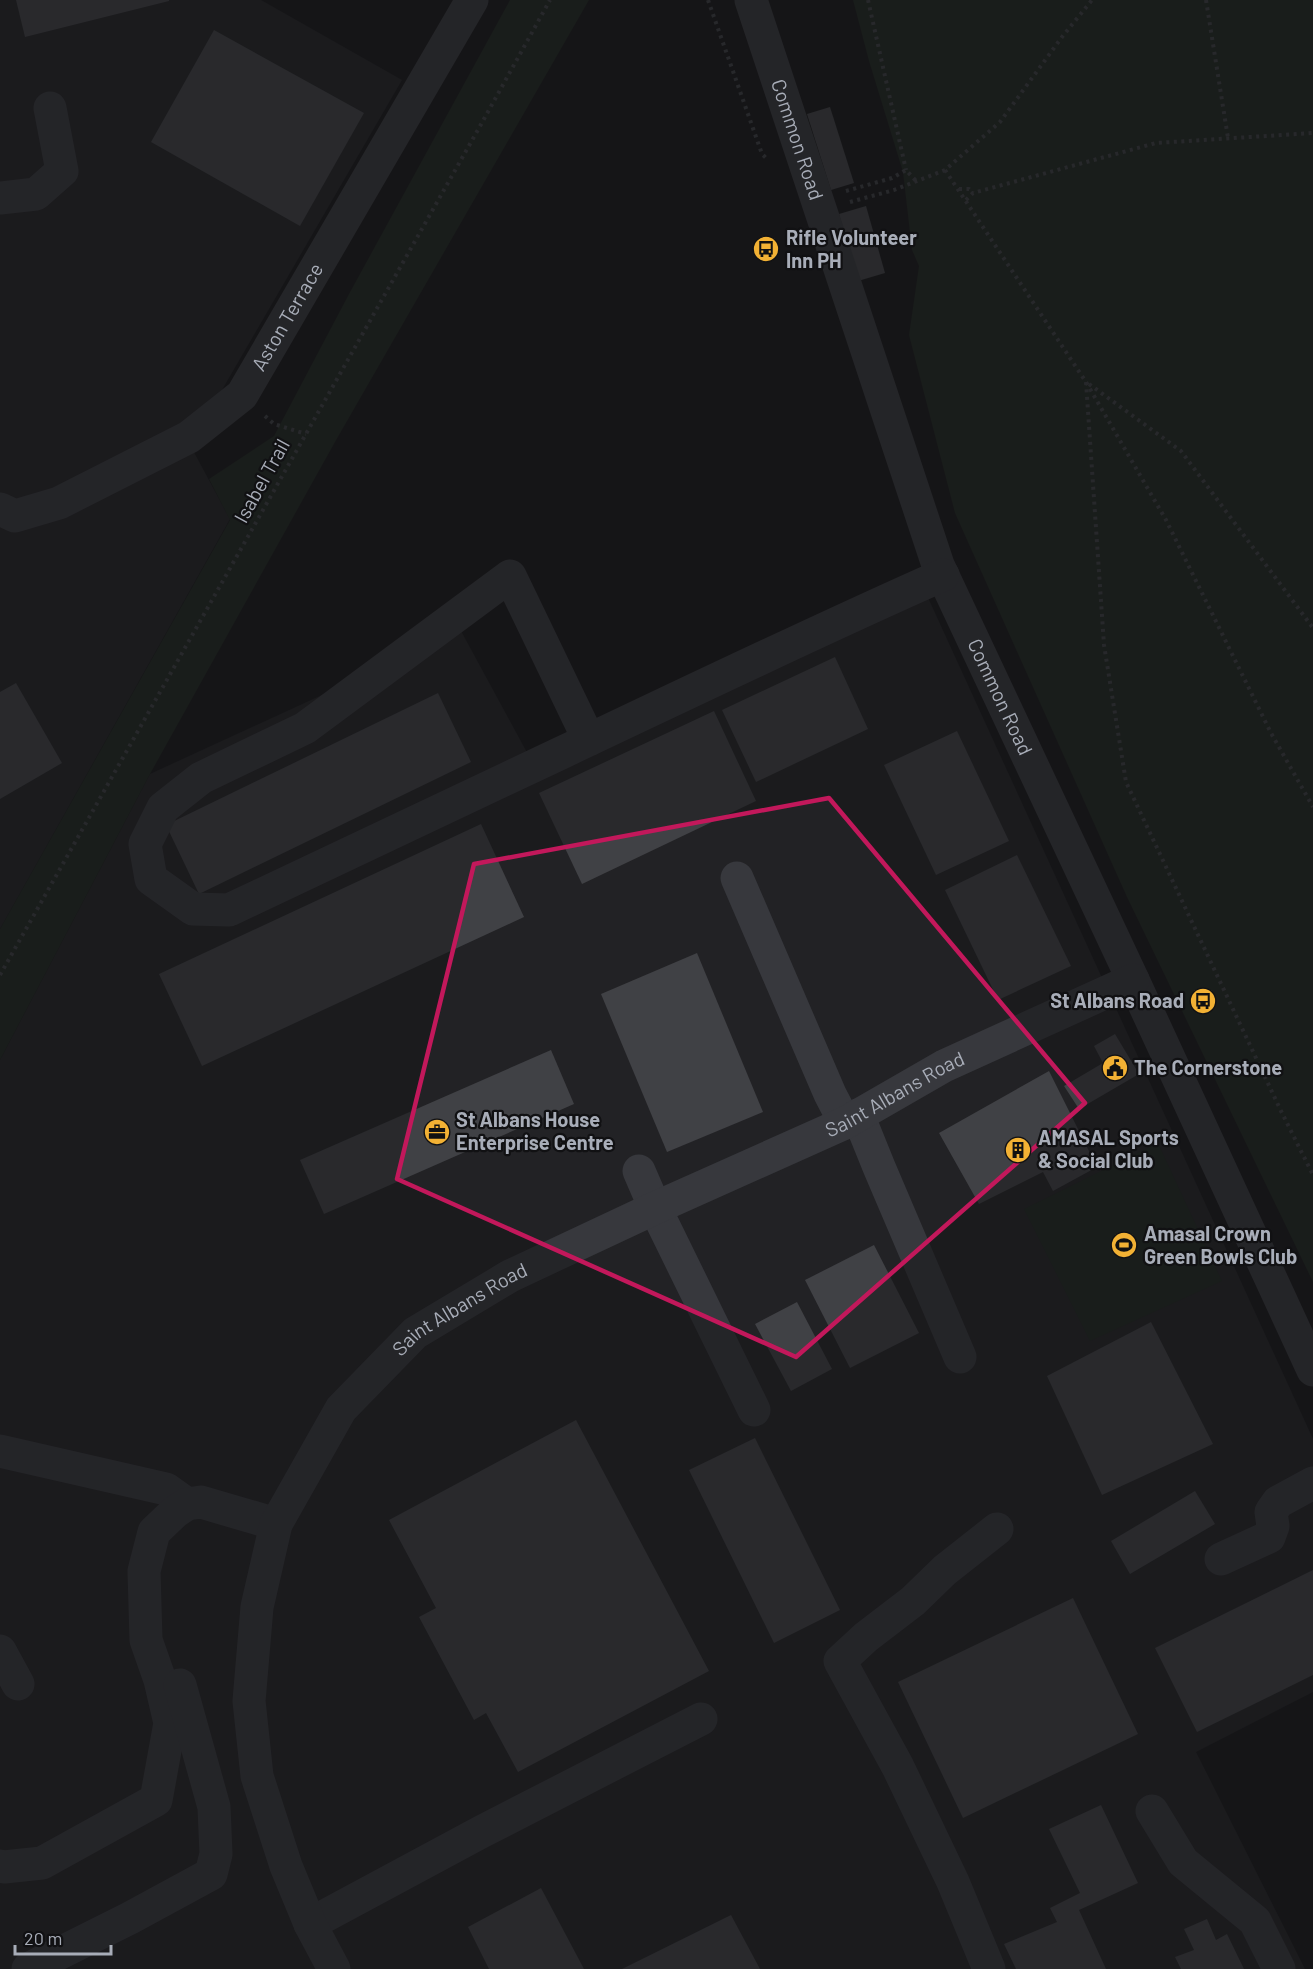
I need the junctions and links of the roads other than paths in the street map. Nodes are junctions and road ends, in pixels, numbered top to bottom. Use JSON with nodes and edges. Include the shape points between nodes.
{"nodes":[{"id":1,"x":472,"y":0,"type":"edge"},
{"id":2,"x":751,"y":0,"type":"edge"},
{"id":3,"x":50,"y":108,"type":"dead end"},
{"id":4,"x":0,"y":198,"type":"edge"},
{"id":5,"x":0,"y":509,"type":"edge"},
{"id":6,"x":943,"y":576,"type":"junction"},
{"id":7,"x":590,"y":740,"type":"junction"},
{"id":8,"x":737,"y":878,"type":"dead end"},
{"id":9,"x":1133,"y":980,"type":"junction"},
{"id":10,"x":852,"y":1119,"type":"junction"},
{"id":11,"x":639,"y":1171,"type":"dead end"},
{"id":12,"x":655,"y":1208,"type":"junction"},
{"id":13,"x":960,"y":1357,"type":"dead end"},
{"id":14,"x":1313,"y":1370,"type":"edge"},
{"id":15,"x":754,"y":1410,"type":"dead end"},
{"id":16,"x":0,"y":1451,"type":"edge"},
{"id":17,"x":1313,"y":1483,"type":"edge"},
{"id":18,"x":187,"y":1504,"type":"junction"},
{"id":19,"x":276,"y":1524,"type":"junction"},
{"id":20,"x":997,"y":1529,"type":"dead end"},
{"id":21,"x":1221,"y":1559,"type":"dead end"},
{"id":22,"x":145,"y":1601,"type":"junction"},
{"id":23,"x":0,"y":1651,"type":"edge"},
{"id":24,"x":18,"y":1684,"type":"dead end"},
{"id":25,"x":702,"y":1719,"type":"dead end"},
{"id":26,"x":1152,"y":1811,"type":"dead end"},
{"id":27,"x":42,"y":1863,"type":"junction"},
{"id":28,"x":0,"y":1866,"type":"edge"},
{"id":29,"x":0,"y":1890,"type":"edge"},
{"id":30,"x":310,"y":1924,"type":"junction"},
{"id":31,"x":28,"y":1969,"type":"edge"},
{"id":32,"x":334,"y":1969,"type":"edge"},
{"id":33,"x":989,"y":1969,"type":"edge"},
{"id":34,"x":1279,"y":1969,"type":"edge"}],
"edges":[{"from":1,"to":5,"type":"street","name":"Aston Terrace","via":[[242,395],[189,436],[59,503],[15,516]]},
{"from":2,"to":6,"type":"street","name":"Common Road"},
{"from":3,"to":4,"type":"street","via":[[62,171],[36,194]]},
{"from":6,"to":7,"type":"street","via":[[839,621]]},
{"from":6,"to":9,"type":"street","name":"Common Road"},
{"from":7,"to":7,"type":"street","via":[[229,910],[193,909],[151,879],[145,844],[163,808],[201,778],[305,728],[510,576]]},
{"from":8,"to":10,"type":"street","via":[[830,1094]]},
{"from":9,"to":10,"type":"street","name":"Saint Albans Road","via":[[939,1055]]},
{"from":9,"to":14,"type":"street","name":"Common Road"},
{"from":10,"to":12,"type":"street","name":"Saint Albans Road"},
{"from":10,"to":13,"type":"street","via":[[879,1167]]},
{"from":11,"to":12,"type":"street"},
{"from":12,"to":15,"type":"street"},
{"from":12,"to":19,"type":"street","name":"Saint Albans Road","via":[[510,1276],[416,1333],[341,1409]]},
{"from":16,"to":18,"type":"street","via":[[166,1489]]},
{"from":17,"to":21,"type":"street","via":[[1278,1502],[1271,1512],[1273,1526],[1269,1537]]},
{"from":18,"to":19,"type":"street","via":[[201,1502]]},
{"from":18,"to":22,"type":"street","via":[[154,1532],[144,1571]]},
{"from":19,"to":30,"type":"street","name":"Saint Albans Road","via":[[257,1608],[249,1701],[257,1776],[286,1866]]},
{"from":20,"to":33,"type":"street","via":[[840,1661],[903,1778]]},
{"from":22,"to":27,"type":"street","via":[[147,1640],[170,1723],[156,1800]]},
{"from":22,"to":31,"type":"street","via":[[166,1635],[214,1807],[216,1854],[211,1874]]},
{"from":23,"to":24,"type":"street"},
{"from":25,"to":30,"type":"street"},
{"from":26,"to":34,"type":"street","via":[[1183,1862],[1255,1921]]},
{"from":27,"to":28,"type":"street"},
{"from":27,"to":29,"type":"street"},
{"from":30,"to":32,"type":"street","name":"Saint Albans Road"}]}
